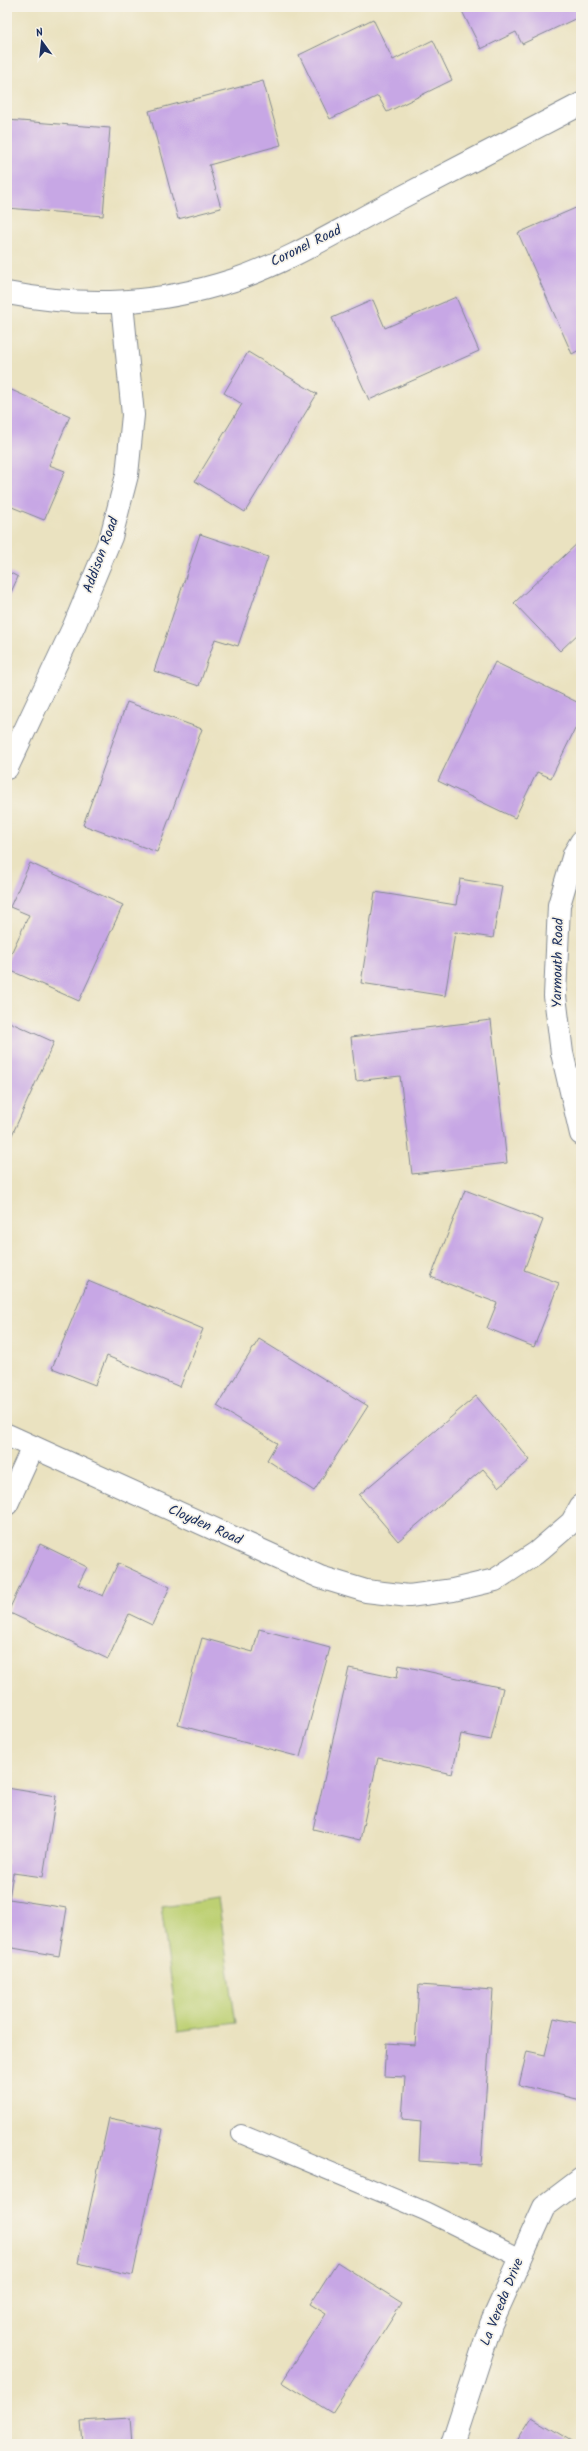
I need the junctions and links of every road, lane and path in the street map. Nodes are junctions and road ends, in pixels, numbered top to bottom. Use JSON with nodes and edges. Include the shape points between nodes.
{"nodes":[{"id":1,"x":581,"y":104,"type":"edge"},
{"id":2,"x":7,"y":293,"type":"edge"},
{"id":3,"x":122,"y":303,"type":"junction"},
{"id":4,"x":7,"y":768,"type":"edge"},
{"id":5,"x":581,"y":842,"type":"edge"},
{"id":6,"x":581,"y":1134,"type":"edge"},
{"id":7,"x":7,"y":1435,"type":"edge"},
{"id":8,"x":33,"y":1447,"type":"junction"},
{"id":9,"x":7,"y":1504,"type":"edge"},
{"id":10,"x":581,"y":1506,"type":"edge"},
{"id":11,"x":241,"y":2134,"type":"dead end"},
{"id":12,"x":581,"y":2179,"type":"edge"},
{"id":13,"x":520,"y":2258,"type":"junction"},
{"id":14,"x":452,"y":2444,"type":"edge"}],
"edges":[{"from":1,"to":3,"type":"street","name":"Coronel Road","via":[[295,253],[235,280],[186,293]]},
{"from":2,"to":3,"type":"street","name":"Coronel Road","via":[[41,300],[84,304]]},
{"from":3,"to":4,"type":"street","name":"Addison Road","via":[[133,415],[127,475],[110,537],[74,626]]},
{"from":5,"to":6,"type":"street","name":"Yarmouth Road","via":[[574,854],[559,905],[555,996],[562,1052]]},
{"from":7,"to":8,"type":"street","name":"Cloyden Road"},
{"from":8,"to":9,"type":"street"},
{"from":8,"to":10,"type":"street","name":"Cloyden Road","via":[[320,1577],[366,1591],[409,1596],[453,1590],[495,1580],[536,1553],[572,1522]]},
{"from":11,"to":13,"type":"lane","via":[[425,2210]]},
{"from":12,"to":13,"type":"street","name":"La Vereda Drive","via":[[544,2207]]},
{"from":13,"to":14,"type":"street","name":"La Vereda Drive","via":[[491,2324]]}]}
